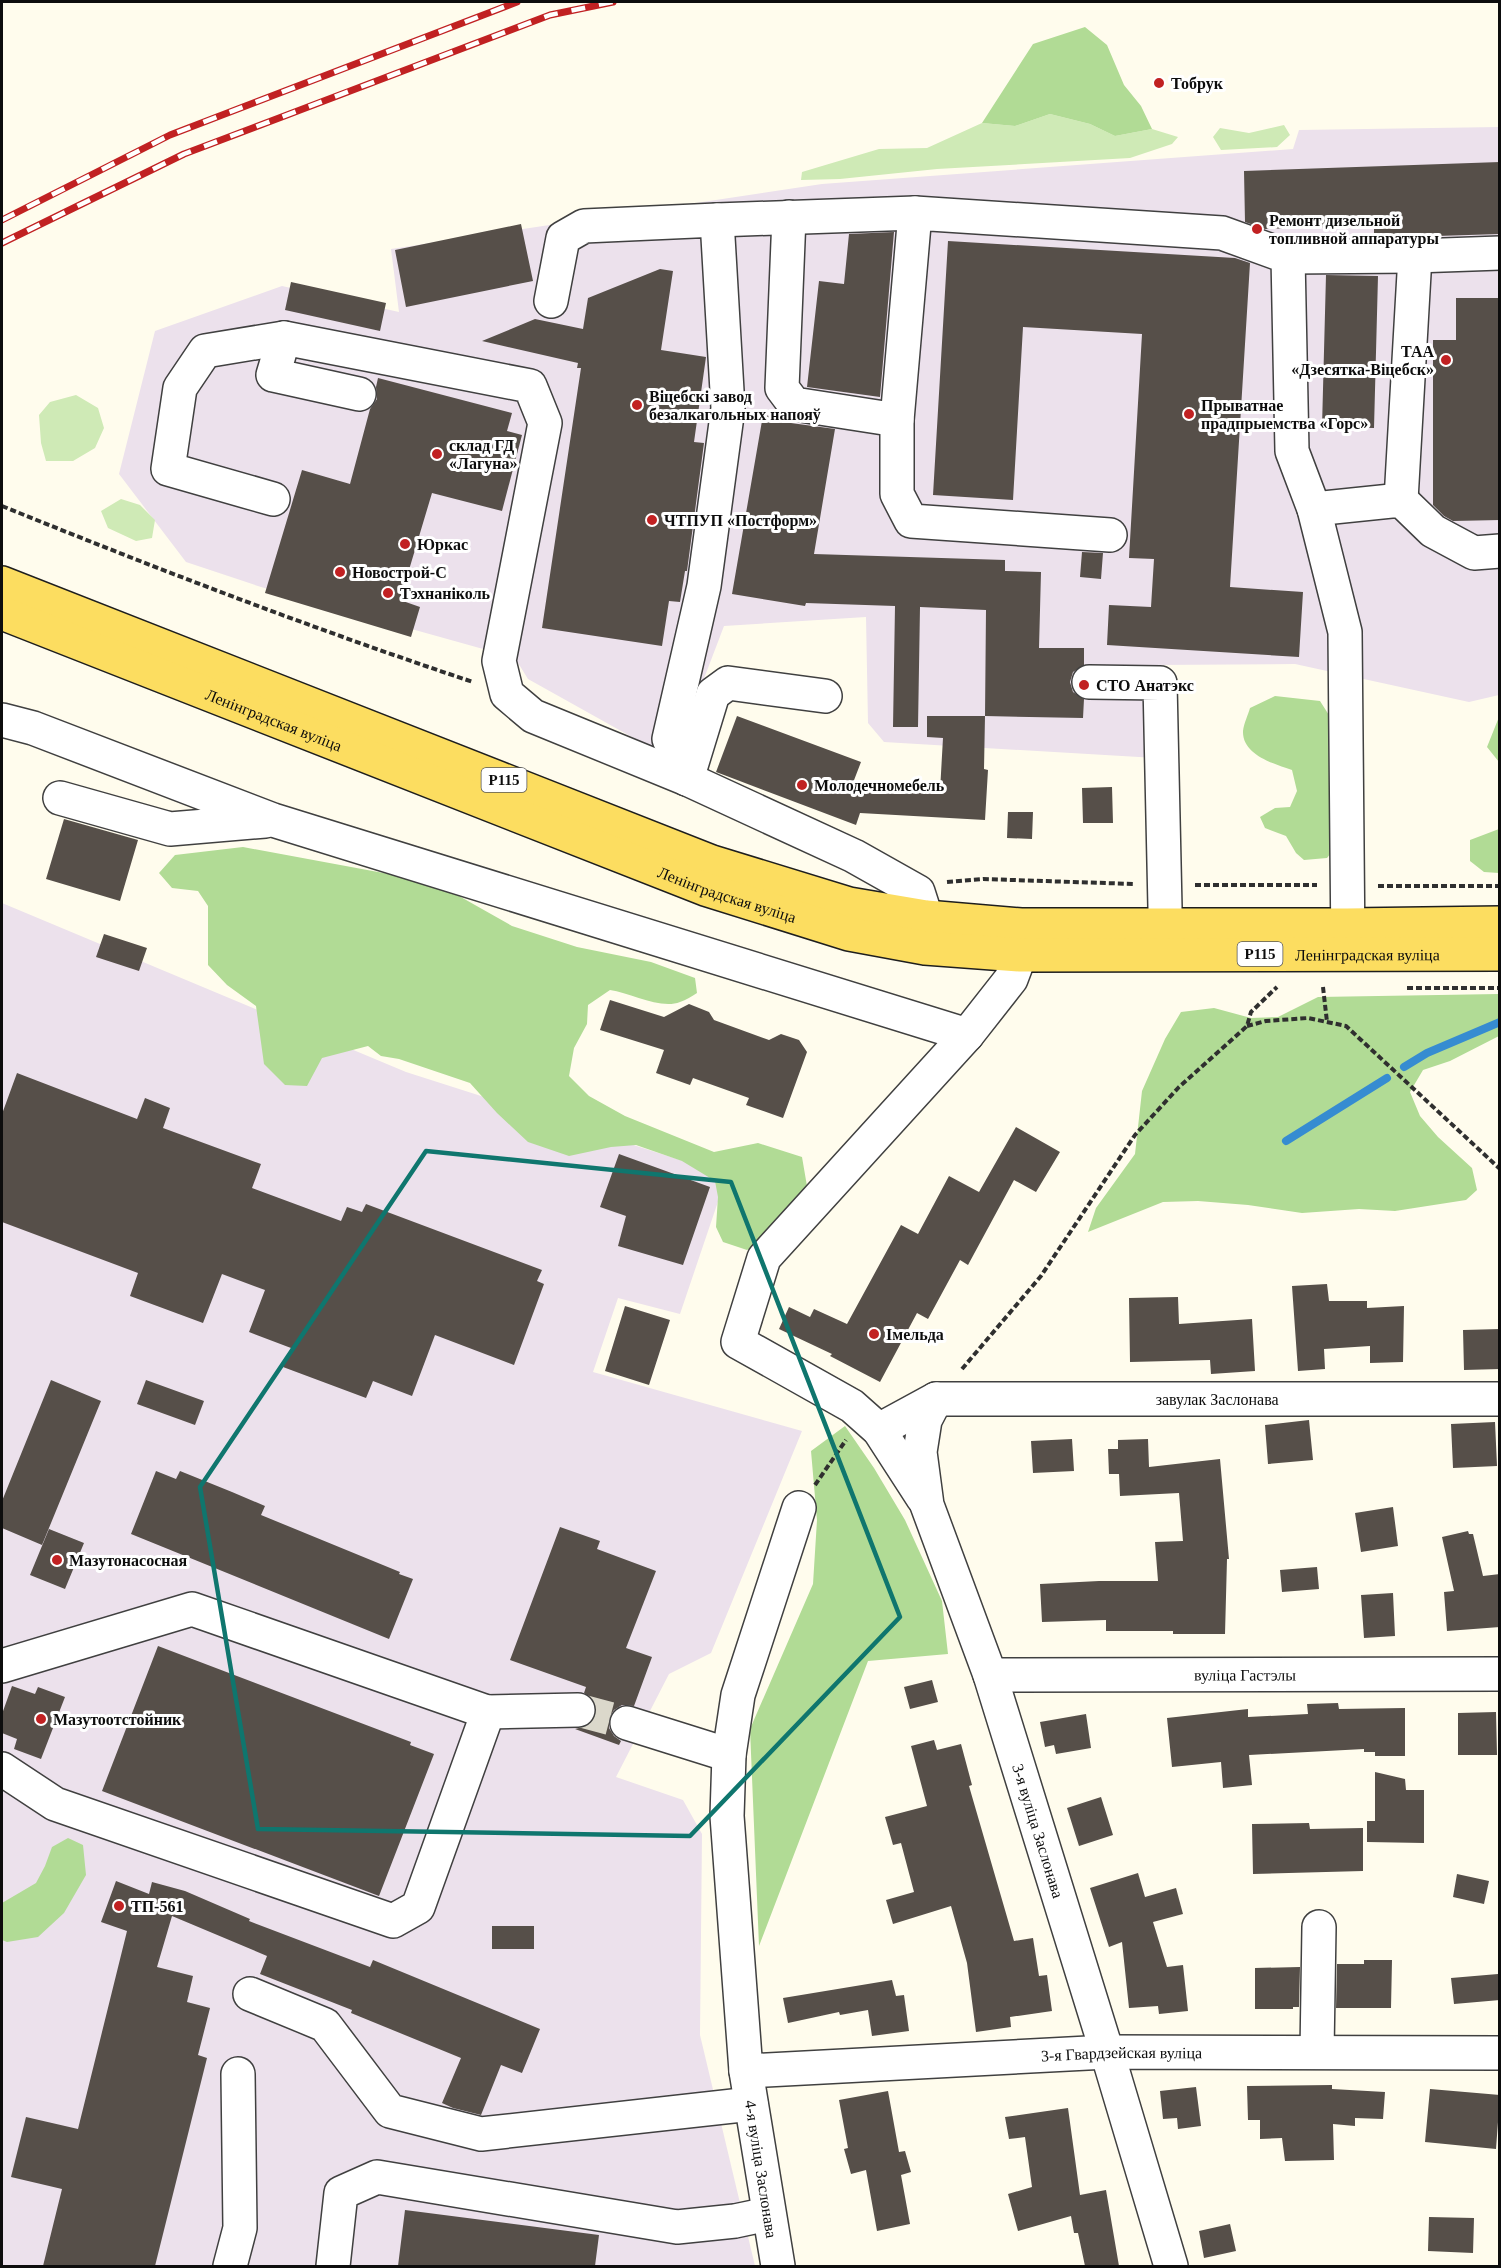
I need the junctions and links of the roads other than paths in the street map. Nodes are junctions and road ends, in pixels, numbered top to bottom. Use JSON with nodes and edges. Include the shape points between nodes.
{"nodes":[{"id":1,"x":915,"y":213,"type":"junction"},
{"id":2,"x":789,"y":218,"type":"junction"},
{"id":3,"x":717,"y":220,"type":"junction"},
{"id":4,"x":1500,"y":253,"type":"edge"},
{"id":5,"x":1415,"y":256,"type":"junction"},
{"id":6,"x":1288,"y":257,"type":"junction"},
{"id":7,"x":551,"y":301,"type":"dead end"},
{"id":8,"x":284,"y":338,"type":"junction"},
{"id":9,"x":359,"y":394,"type":"dead end"},
{"id":10,"x":897,"y":420,"type":"junction"},
{"id":11,"x":273,"y":499,"type":"dead end"},
{"id":12,"x":1401,"y":500,"type":"junction"},
{"id":13,"x":1314,"y":509,"type":"junction"},
{"id":14,"x":1110,"y":535,"type":"dead end"},
{"id":15,"x":1500,"y":551,"type":"edge"},
{"id":16,"x":2,"y":583,"type":"edge"},
{"id":17,"x":2,"y":613,"type":"edge"},
{"id":18,"x":1089,"y":682,"type":"dead end"},
{"id":19,"x":825,"y":696,"type":"dead end"},
{"id":20,"x":2,"y":720,"type":"edge"},
{"id":21,"x":687,"y":779,"type":"junction"},
{"id":22,"x":60,"y":798,"type":"dead end"},
{"id":23,"x":273,"y":820,"type":"junction"},
{"id":24,"x":1500,"y":923,"type":"edge"},
{"id":25,"x":926,"y":932,"type":"junction"},
{"id":26,"x":1166,"y":939,"type":"junction"},
{"id":27,"x":1348,"y":939,"type":"junction"},
{"id":28,"x":1021,"y":940,"type":"junction"},
{"id":29,"x":1500,"y":954,"type":"edge"},
{"id":30,"x":968,"y":1035,"type":"junction"},
{"id":31,"x":936,"y":1399,"type":"junction"},
{"id":32,"x":1500,"y":1400,"type":"edge"},
{"id":33,"x":871,"y":1423,"type":"junction"},
{"id":34,"x":927,"y":1505,"type":"junction"},
{"id":35,"x":799,"y":1508,"type":"road end"},
{"id":36,"x":2,"y":1666,"type":"edge"},
{"id":37,"x":1500,"y":1674,"type":"edge"},
{"id":38,"x":990,"y":1675,"type":"junction"},
{"id":39,"x":578,"y":1710,"type":"tunnel mouth"},
{"id":40,"x":488,"y":1712,"type":"junction"},
{"id":41,"x":627,"y":1723,"type":"tunnel mouth"},
{"id":42,"x":729,"y":1755,"type":"junction"},
{"id":43,"x":2,"y":1769,"type":"edge"},
{"id":44,"x":1319,"y":1928,"type":"dead end"},
{"id":45,"x":250,"y":1994,"type":"dead end"},
{"id":46,"x":1107,"y":2052,"type":"junction"},
{"id":47,"x":1317,"y":2052,"type":"junction"},
{"id":48,"x":1500,"y":2053,"type":"edge"},
{"id":49,"x":746,"y":2071,"type":"junction"},
{"id":50,"x":238,"y":2074,"type":"dead end"},
{"id":51,"x":751,"y":2104,"type":"junction"},
{"id":52,"x":768,"y":2214,"type":"junction"},
{"id":53,"x":230,"y":2266,"type":"edge"},
{"id":54,"x":333,"y":2266,"type":"edge"},
{"id":55,"x":777,"y":2266,"type":"edge"},
{"id":56,"x":1171,"y":2266,"type":"edge"}],
"edges":[{"from":1,"to":2,"type":"street"},
{"from":1,"to":6,"type":"street","via":[[1222,233]]},
{"from":1,"to":10,"type":"street"},
{"from":2,"to":3,"type":"street"},
{"from":2,"to":10,"type":"street","via":[[782,388],[794,404]]},
{"from":3,"to":7,"type":"street","via":[[584,226],[563,238]]},
{"from":3,"to":21,"type":"street","via":[[728,408],[704,586],[669,739]]},
{"from":4,"to":5,"type":"street"},
{"from":5,"to":6,"type":"street"},
{"from":5,"to":12,"type":"street"},
{"from":6,"to":13,"type":"street","via":[[1292,451]]},
{"from":8,"to":9,"type":"street","via":[[273,375]]},
{"from":8,"to":11,"type":"street","via":[[205,351],[180,388],[168,469]]},
{"from":8,"to":21,"type":"street","via":[[530,386],[545,423],[499,661],[507,694],[533,716]]},
{"from":10,"to":14,"type":"street","via":[[897,494],[911,520]]},
{"from":12,"to":13,"type":"street"},
{"from":12,"to":15,"type":"street","via":[[1432,531],[1474,553]]},
{"from":13,"to":27,"type":"street","via":[[1345,632]]},
{"from":16,"to":25,"type":"main road","name":"Ленінградская вуліца","number":"Р115","via":[[712,862]]},
{"from":17,"to":25,"type":"main road","name":"Ленінградская вуліца","number":"Р115","via":[[705,889],[849,934]]},
{"from":18,"to":26,"type":"street","via":[[1160,683]]},
{"from":19,"to":21,"type":"street","via":[[728,683],[713,694]]},
{"from":20,"to":23,"type":"street","via":[[33,728]]},
{"from":21,"to":25,"type":"street","via":[[854,856],[918,892]]},
{"from":22,"to":23,"type":"street","via":[[170,829]]},
{"from":23,"to":30,"type":"street"},
{"from":24,"to":27,"type":"main road","name":"Ленінградская вуліца","number":"Р115"},
{"from":25,"to":28,"type":"main road","name":"Ленінградская вуліца","number":"Р115"},
{"from":26,"to":27,"type":"main road","name":"Ленінградская вуліца","number":"Р115"},
{"from":26,"to":28,"type":"main road","name":"Ленінградская вуліца","number":"Р115"},
{"from":27,"to":29,"type":"main road","name":"Ленінградская вуліца","number":"Р115"},
{"from":28,"to":30,"type":"street","via":[[1011,979]]},
{"from":30,"to":33,"type":"street","via":[[764,1258],[738,1341],[852,1406]]},
{"from":31,"to":32,"type":"street","name":"завулак Заслонава"},
{"from":31,"to":33,"type":"street"},
{"from":31,"to":34,"type":"street","name":"3-я вуліца Заслонава","via":[[925,1420],[920,1452]]},
{"from":33,"to":34,"type":"street"},
{"from":34,"to":38,"type":"street","name":"3-я вуліца Заслонава"},
{"from":35,"to":42,"type":"street","name":"4-я вуліца Заслонава","via":[[738,1695]]},
{"from":36,"to":40,"type":"street","via":[[192,1609]]},
{"from":37,"to":38,"type":"street","name":"вуліца Гастэлы"},
{"from":38,"to":46,"type":"street","name":"3-я вуліца Заслонава"},
{"from":39,"to":40,"type":"street"},
{"from":40,"to":43,"type":"street","via":[[418,1907],[393,1921],[55,1804]]},
{"from":41,"to":42,"type":"street"},
{"from":42,"to":49,"type":"street","name":"4-я вуліца Заслонава","via":[[727,1816]]},
{"from":44,"to":47,"type":"street"},
{"from":45,"to":51,"type":"street","via":[[325,2025],[390,2111],[481,2134]]},
{"from":46,"to":47,"type":"street","name":"3-я Гвардзейская вуліца"},
{"from":46,"to":49,"type":"street","name":"3-я Гвардзейская вуліца"},
{"from":46,"to":56,"type":"street","name":"3-я вуліца Заслонава"},
{"from":47,"to":48,"type":"street","name":"3-я Гвардзейская вуліца"},
{"from":49,"to":51,"type":"street","name":"4-я вуліца Заслонава"},
{"from":50,"to":53,"type":"street","via":[[240,2228]]},
{"from":51,"to":52,"type":"street","name":"4-я вуліца Заслонава"},
{"from":52,"to":54,"type":"street","via":[[677,2227],[377,2177],[341,2193]]},
{"from":52,"to":55,"type":"street","name":"4-я вуліца Заслонава"}]}
